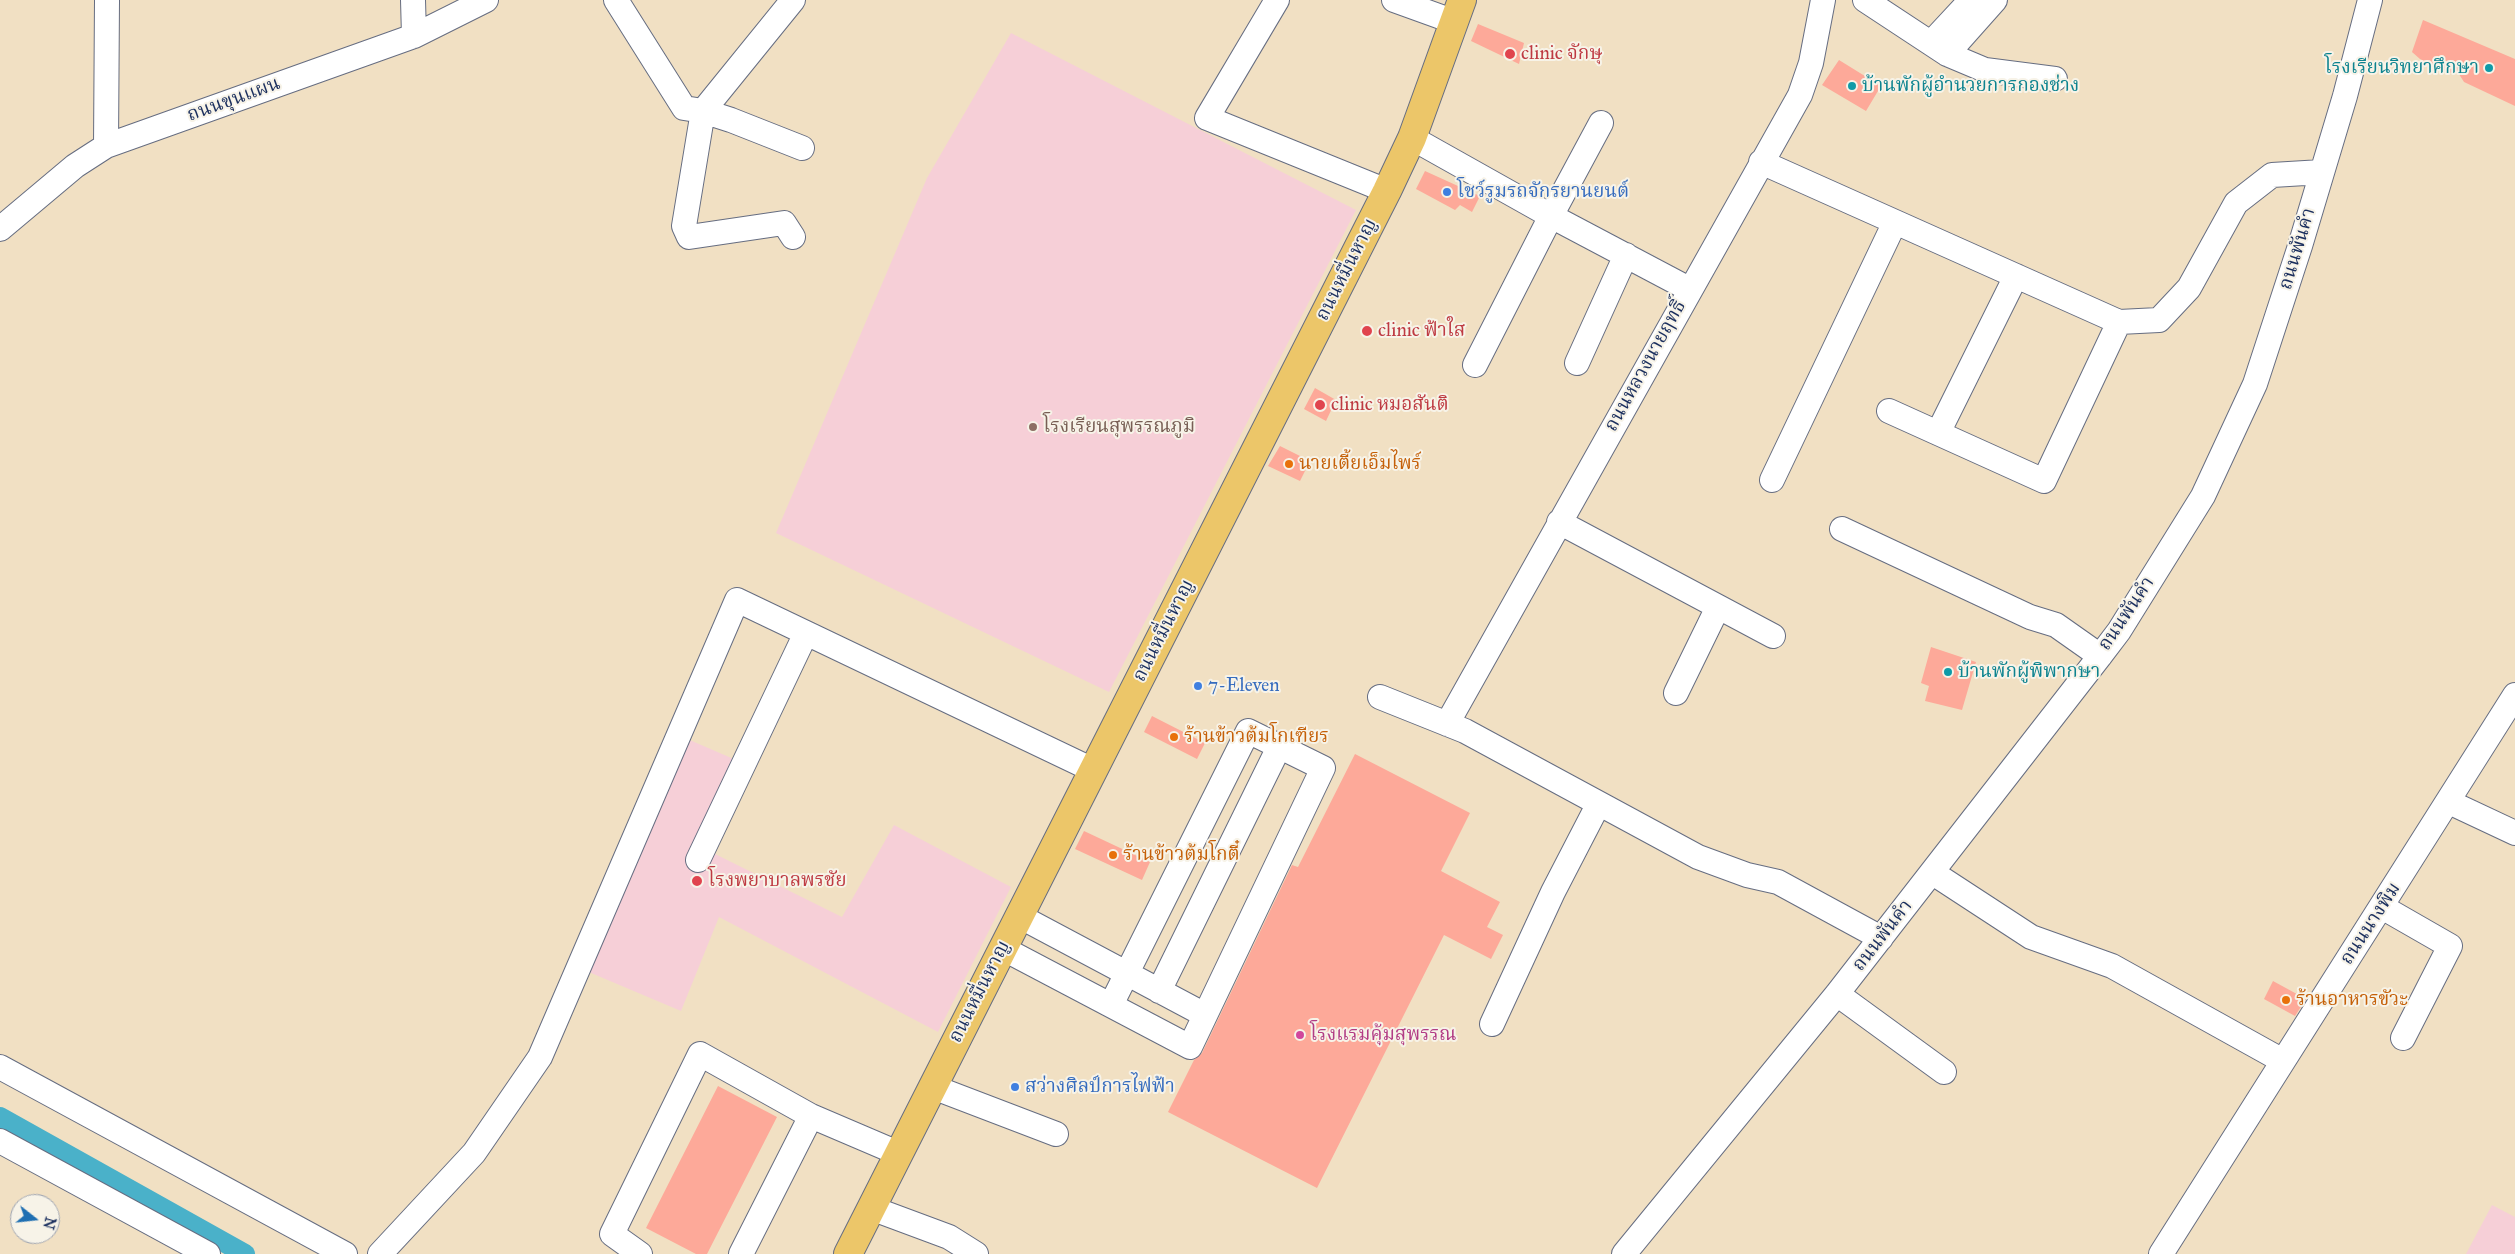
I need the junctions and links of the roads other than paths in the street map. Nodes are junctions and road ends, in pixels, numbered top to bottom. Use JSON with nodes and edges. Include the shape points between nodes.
{"nodes":[{"id":1,"x":107,"y":0,"type":"edge"},
{"id":2,"x":413,"y":0,"type":"edge"},
{"id":3,"x":486,"y":0,"type":"edge"},
{"id":4,"x":616,"y":0,"type":"edge"},
{"id":5,"x":793,"y":0,"type":"edge"},
{"id":6,"x":1277,"y":0,"type":"edge"},
{"id":7,"x":1394,"y":0,"type":"edge"},
{"id":8,"x":1822,"y":0,"type":"edge"},
{"id":9,"x":1865,"y":0,"type":"edge"},
{"id":10,"x":1971,"y":0,"type":"edge"},
{"id":11,"x":1995,"y":0,"type":"edge"},
{"id":12,"x":2370,"y":0,"type":"edge"},
{"id":13,"x":1459,"y":11,"type":"edge"},
{"id":14,"x":414,"y":36,"type":"junction"},
{"id":15,"x":1939,"y":48,"type":"junction"},
{"id":16,"x":2055,"y":79,"type":"dead end"},
{"id":17,"x":703,"y":111,"type":"junction"},
{"id":18,"x":1601,"y":123,"type":"dead end"},
{"id":19,"x":1412,"y":138,"type":"junction"},
{"id":20,"x":106,"y":146,"type":"junction"},
{"id":21,"x":802,"y":148,"type":"dead end"},
{"id":22,"x":1761,"y":162,"type":"junction"},
{"id":23,"x":2322,"y":172,"type":"junction"},
{"id":24,"x":1387,"y":190,"type":"junction"},
{"id":25,"x":1550,"y":216,"type":"junction"},
{"id":26,"x":1895,"y":222,"type":"junction"},
{"id":27,"x":0,"y":229,"type":"edge"},
{"id":28,"x":793,"y":237,"type":"dead end"},
{"id":29,"x":1626,"y":255,"type":"junction"},
{"id":30,"x":2016,"y":276,"type":"junction"},
{"id":31,"x":1690,"y":289,"type":"junction"},
{"id":32,"x":2119,"y":322,"type":"junction"},
{"id":33,"x":1577,"y":363,"type":"dead end"},
{"id":34,"x":1475,"y":365,"type":"dead end"},
{"id":35,"x":1889,"y":411,"type":"dead end"},
{"id":36,"x":1938,"y":433,"type":"junction"},
{"id":37,"x":1772,"y":480,"type":"dead end"},
{"id":38,"x":1559,"y":522,"type":"junction"},
{"id":39,"x":1842,"y":528,"type":"dead end"},
{"id":40,"x":1718,"y":607,"type":"junction"},
{"id":41,"x":806,"y":633,"type":"junction"},
{"id":42,"x":1773,"y":636,"type":"dead end"},
{"id":43,"x":2100,"y":656,"type":"junction"},
{"id":44,"x":1676,"y":693,"type":"dead end"},
{"id":45,"x":2515,"y":695,"type":"edge"},
{"id":46,"x":1380,"y":696,"type":"dead end"},
{"id":47,"x":1447,"y":724,"type":"junction"},
{"id":48,"x":1280,"y":746,"type":"junction"},
{"id":49,"x":1093,"y":770,"type":"junction"},
{"id":50,"x":2448,"y":802,"type":"junction"},
{"id":51,"x":1598,"y":805,"type":"junction"},
{"id":52,"x":2515,"y":833,"type":"edge"},
{"id":53,"x":698,"y":860,"type":"dead end"},
{"id":54,"x":1933,"y":873,"type":"junction"},
{"id":55,"x":2382,"y":907,"type":"junction"},
{"id":56,"x":1019,"y":916,"type":"junction"},
{"id":57,"x":1881,"y":938,"type":"junction"},
{"id":58,"x":1002,"y":948,"type":"junction"},
{"id":59,"x":1127,"y":974,"type":"junction"},
{"id":60,"x":1159,"y":991,"type":"junction"},
{"id":61,"x":1837,"y":994,"type":"junction"},
{"id":62,"x":1111,"y":1005,"type":"junction"},
{"id":63,"x":1205,"y":1015,"type":"junction"},
{"id":64,"x":1492,"y":1024,"type":"dead end"},
{"id":65,"x":2403,"y":1038,"type":"dead end"},
{"id":66,"x":2283,"y":1060,"type":"junction"},
{"id":67,"x":0,"y":1067,"type":"edge"},
{"id":68,"x":1944,"y":1072,"type":"dead end"},
{"id":69,"x":933,"y":1087,"type":"junction"},
{"id":70,"x":811,"y":1116,"type":"junction"},
{"id":71,"x":1056,"y":1134,"type":"dead end"},
{"id":72,"x":0,"y":1140,"type":"edge"},
{"id":73,"x":900,"y":1154,"type":"junction"},
{"id":74,"x":871,"y":1208,"type":"junction"},
{"id":75,"x":208,"y":1254,"type":"edge"},
{"id":76,"x":345,"y":1254,"type":"edge"},
{"id":77,"x":380,"y":1254,"type":"edge"},
{"id":78,"x":640,"y":1254,"type":"edge"},
{"id":79,"x":741,"y":1254,"type":"edge"},
{"id":80,"x":848,"y":1254,"type":"edge"},
{"id":81,"x":976,"y":1254,"type":"edge"},
{"id":82,"x":1624,"y":1254,"type":"edge"},
{"id":83,"x":2161,"y":1254,"type":"edge"}],
"edges":[{"from":1,"to":20,"type":"street"},
{"from":2,"to":14,"type":"street"},
{"from":3,"to":14,"type":"street","name":"ถนนขุนแผน"},
{"from":4,"to":17,"type":"street","via":[[684,108]]},
{"from":5,"to":17,"type":"street"},
{"from":6,"to":24,"type":"street","via":[[1208,118]]},
{"from":7,"to":13,"type":"street"},
{"from":8,"to":22,"type":"street","name":"ถนนหลวงนายฤทธิ์","via":[[1812,63],[1800,94]]},
{"from":9,"to":15,"type":"street"},
{"from":10,"to":15,"type":"street"},
{"from":11,"to":15,"type":"street"},
{"from":12,"to":23,"type":"street","name":"ถนนพันคำ"},
{"from":13,"to":19,"type":"main road","name":"ถนนหมื่นหาญ"},
{"from":14,"to":20,"type":"street","name":"ถนนขุนแผน"},
{"from":15,"to":16,"type":"street","via":[[1985,70]]},
{"from":17,"to":21,"type":"street"},
{"from":17,"to":28,"type":"street","via":[[684,226],[689,237],[784,223]]},
{"from":18,"to":25,"type":"street"},
{"from":19,"to":24,"type":"main road","name":"ถนนหมื่นหาญ"},
{"from":19,"to":25,"type":"street"},
{"from":20,"to":27,"type":"street","name":"ถนนขุนแผน","via":[[75,166]]},
{"from":22,"to":26,"type":"street"},
{"from":22,"to":31,"type":"street","name":"ถนนหลวงนายฤทธิ์"},
{"from":23,"to":32,"type":"street","via":[[2272,175],[2236,202],[2189,288],[2159,320]]},
{"from":23,"to":43,"type":"street","name":"ถนนพันคำ","via":[[2255,384],[2202,496]]},
{"from":24,"to":49,"type":"main road","name":"ถนนหมื่นหาญ"},
{"from":25,"to":29,"type":"street"},
{"from":25,"to":34,"type":"street"},
{"from":26,"to":30,"type":"street"},
{"from":26,"to":37,"type":"street"},
{"from":29,"to":31,"type":"street"},
{"from":29,"to":33,"type":"street"},
{"from":30,"to":32,"type":"street"},
{"from":30,"to":36,"type":"street"},
{"from":31,"to":38,"type":"street","name":"ถนนหลวงนายฤทธิ์"},
{"from":32,"to":36,"type":"street","via":[[2044,481]]},
{"from":35,"to":36,"type":"street"},
{"from":38,"to":40,"type":"street"},
{"from":38,"to":47,"type":"street","name":"ถนนหลวงนายฤทธิ์"},
{"from":39,"to":43,"type":"street","via":[[2030,617],[2056,625]]},
{"from":40,"to":42,"type":"street"},
{"from":40,"to":44,"type":"street"},
{"from":41,"to":49,"type":"street"},
{"from":41,"to":53,"type":"street"},
{"from":41,"to":77,"type":"street","via":[[737,600],[540,1058],[474,1153]]},
{"from":43,"to":54,"type":"street","name":"ถนนพันคำ"},
{"from":45,"to":50,"type":"street","name":"ถนนนางพิม"},
{"from":46,"to":47,"type":"street"},
{"from":47,"to":51,"type":"street"},
{"from":48,"to":59,"type":"street","via":[[1248,731]]},
{"from":48,"to":60,"type":"street"},
{"from":48,"to":63,"type":"street","via":[[1323,768]]},
{"from":49,"to":56,"type":"main road","name":"ถนนหมื่นหาญ"},
{"from":50,"to":52,"type":"street"},
{"from":50,"to":55,"type":"street","name":"ถนนนางพิม"},
{"from":51,"to":57,"type":"street","via":[[1698,857],[1778,882]]},
{"from":51,"to":64,"type":"street","via":[[1553,892]]},
{"from":54,"to":57,"type":"street","name":"ถนนพันคำ"},
{"from":54,"to":66,"type":"street","via":[[2031,937],[2112,966]]},
{"from":55,"to":65,"type":"street","via":[[2450,946]]},
{"from":55,"to":66,"type":"street","name":"ถนนนางพิม"},
{"from":56,"to":58,"type":"main road","name":"ถนนหมื่นหาญ"},
{"from":56,"to":59,"type":"street"},
{"from":57,"to":61,"type":"street","name":"ถนนพันคำ"},
{"from":58,"to":62,"type":"street"},
{"from":58,"to":69,"type":"main road","name":"ถนนหมื่นหาญ"},
{"from":59,"to":60,"type":"street"},
{"from":59,"to":62,"type":"street"},
{"from":60,"to":63,"type":"street"},
{"from":61,"to":68,"type":"street"},
{"from":61,"to":82,"type":"street","name":"ถนนพันคำ"},
{"from":62,"to":63,"type":"street","via":[[1190,1047]]},
{"from":66,"to":83,"type":"street","name":"ถนนนางพิม"},
{"from":67,"to":76,"type":"street"},
{"from":69,"to":71,"type":"street"},
{"from":69,"to":73,"type":"main road","name":"ถนนหมื่นหาญ"},
{"from":70,"to":73,"type":"street"},
{"from":70,"to":78,"type":"street","via":[[700,1054],[612,1234]]},
{"from":70,"to":79,"type":"street"},
{"from":72,"to":75,"type":"street"},
{"from":73,"to":74,"type":"main road","name":"ถนนหมื่นหาญ"},
{"from":74,"to":80,"type":"main road","name":"ถนนหมื่นหาญ"},
{"from":74,"to":81,"type":"street","via":[[949,1237]]}]}
